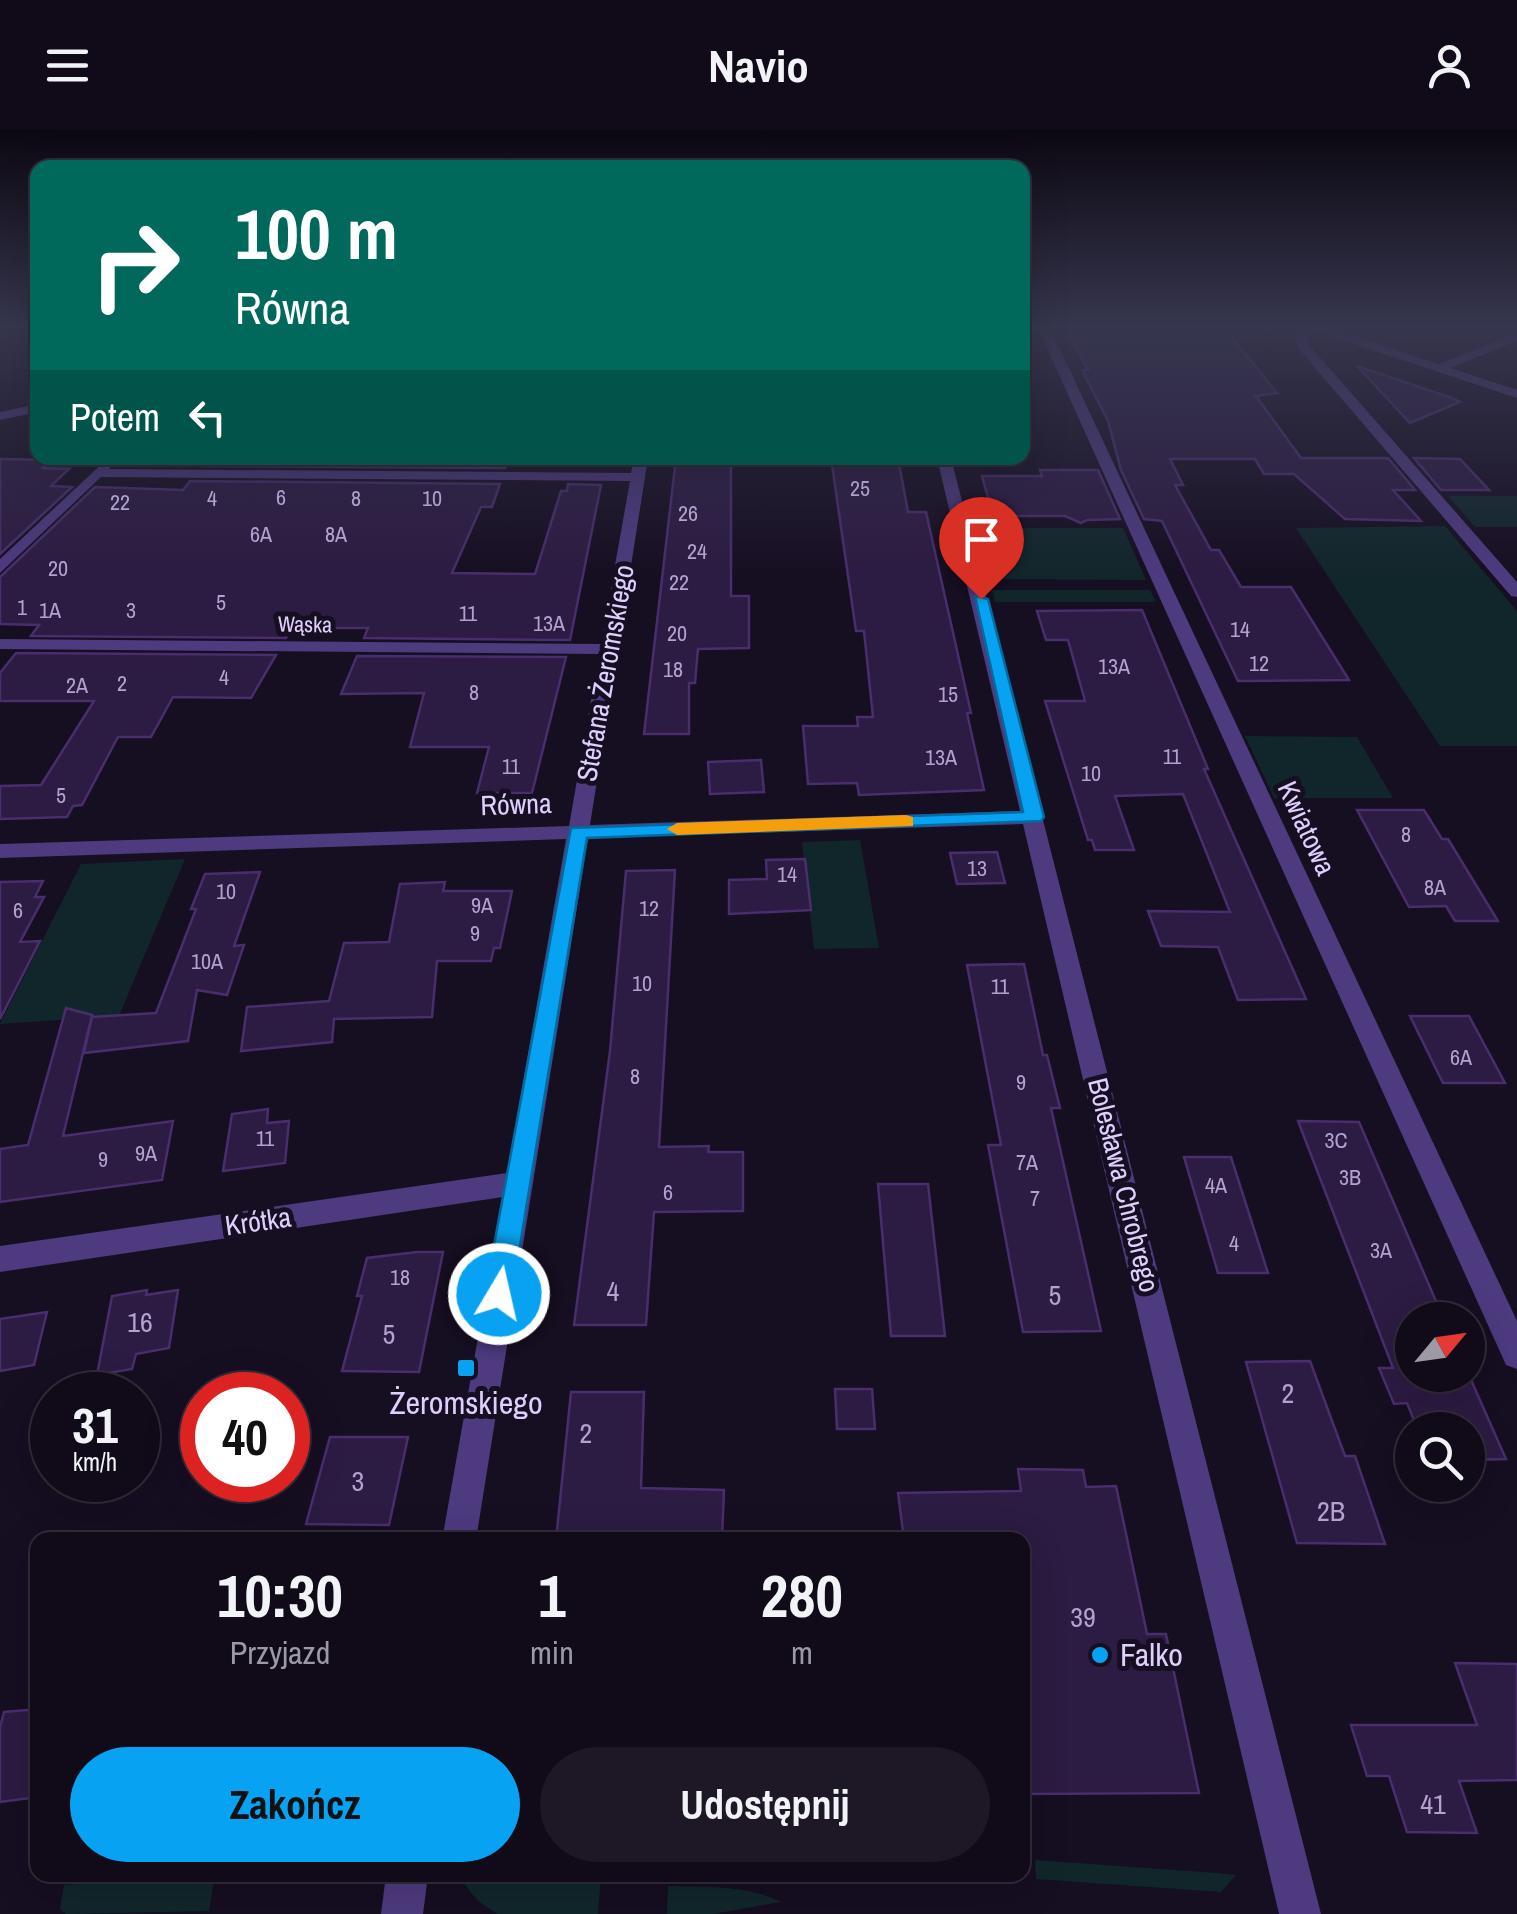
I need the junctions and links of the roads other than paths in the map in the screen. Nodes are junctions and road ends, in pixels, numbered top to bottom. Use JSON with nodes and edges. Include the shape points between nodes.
{"nodes":[{"id":1,"x":1080,"y":409,"type":"edge"},
{"id":2,"x":1359,"y":409,"type":"edge"},
{"id":3,"x":30,"y":410,"type":"edge"},
{"id":4,"x":0,"y":416,"type":"edge"},
{"id":5,"x":105,"y":465,"type":"edge"},
{"id":6,"x":946,"y":465,"type":"edge"},
{"id":7,"x":640,"y":467,"type":"edge"},
{"id":8,"x":96,"y":473,"type":"junction"},
{"id":9,"x":0,"y":568,"type":"edge"},
{"id":10,"x":1517,"y":592,"type":"edge"},
{"id":11,"x":0,"y":644,"type":"edge"},
{"id":12,"x":610,"y":649,"type":"junction"},
{"id":13,"x":1034,"y":817,"type":"junction"},
{"id":14,"x":578,"y":832,"type":"junction"},
{"id":15,"x":0,"y":851,"type":"edge"},
{"id":16,"x":517,"y":1183,"type":"junction"},
{"id":17,"x":0,"y":1259,"type":"edge"},
{"id":18,"x":1517,"y":1354,"type":"edge"},
{"id":19,"x":461,"y":1532,"type":"edge"},
{"id":20,"x":406,"y":1882,"type":"edge"},
{"id":21,"x":402,"y":1914,"type":"edge"},
{"id":22,"x":1300,"y":1914,"type":"edge"}],
"edges":[{"from":1,"to":18,"type":"street","name":"Kwiatowa"},
{"from":2,"to":10,"type":"street"},
{"from":3,"to":4,"type":"street"},
{"from":5,"to":8,"type":"street"},
{"from":6,"to":13,"type":"street","name":"Bolesława Chrobrego"},
{"from":7,"to":8,"type":"street"},
{"from":7,"to":12,"type":"street","name":"Stefana Żeromskiego"},
{"from":8,"to":9,"type":"street"},
{"from":11,"to":12,"type":"street","name":"Wąska"},
{"from":12,"to":14,"type":"street","name":"Stefana Żeromskiego"},
{"from":13,"to":14,"type":"street","name":"Równa"},
{"from":13,"to":22,"type":"street","name":"Bolesława Chrobrego"},
{"from":14,"to":15,"type":"street","name":"Równa"},
{"from":14,"to":16,"type":"street","name":"Stefana Żeromskiego"},
{"from":16,"to":17,"type":"street","name":"Krótka"},
{"from":16,"to":19,"type":"street","name":"Stefana Żeromskiego"},
{"from":20,"to":21,"type":"street"}]}
